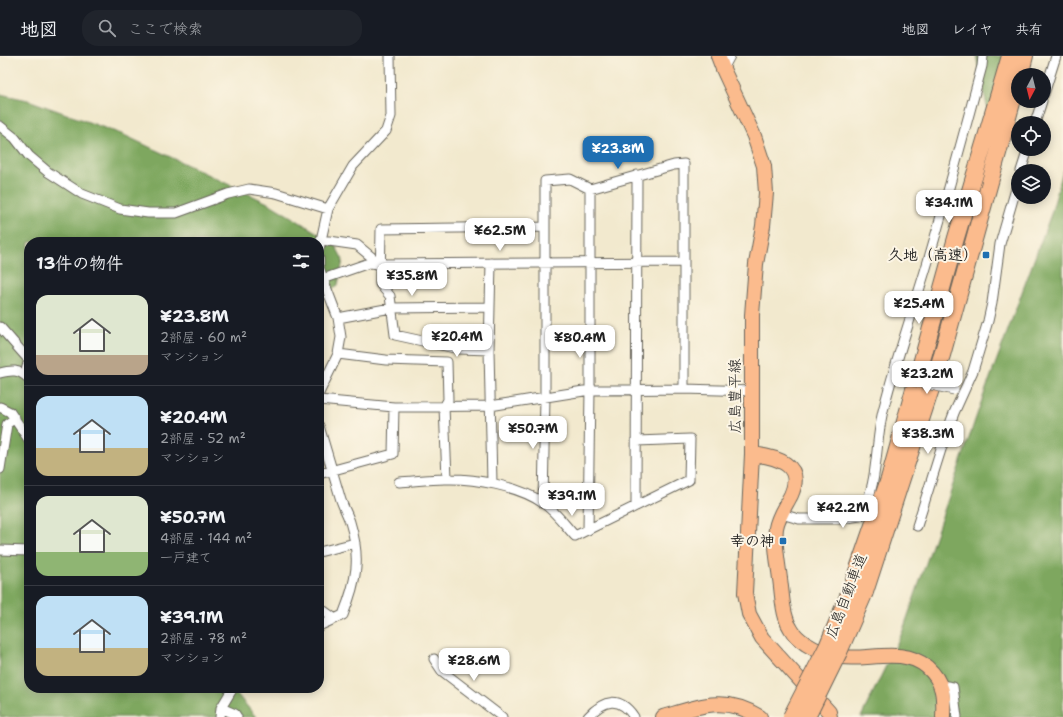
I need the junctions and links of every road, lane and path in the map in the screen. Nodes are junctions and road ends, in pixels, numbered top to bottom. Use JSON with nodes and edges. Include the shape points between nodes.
{"nodes":[{"id":1,"x":390,"y":56,"type":"edge"},
{"id":2,"x":730,"y":56,"type":"edge"},
{"id":3,"x":983,"y":56,"type":"edge"},
{"id":4,"x":1010,"y":56,"type":"edge"},
{"id":5,"x":1025,"y":56,"type":"edge"},
{"id":6,"x":1056,"y":56,"type":"edge"},
{"id":7,"x":721,"y":62,"type":"edge"},
{"id":8,"x":1022,"y":68,"type":"edge"},
{"id":9,"x":1051,"y":72,"type":"edge"},
{"id":10,"x":1011,"y":106,"type":"edge"},
{"id":11,"x":0,"y":126,"type":"edge"},
{"id":12,"x":637,"y":175,"type":"junction"},
{"id":13,"x":590,"y":189,"type":"junction"},
{"id":14,"x":1012,"y":204,"type":"edge"},
{"id":15,"x":328,"y":209,"type":"junction"},
{"id":16,"x":545,"y":227,"type":"junction"},
{"id":17,"x":322,"y":237,"type":"edge"},
{"id":18,"x":324,"y":245,"type":"edge"},
{"id":19,"x":491,"y":262,"type":"junction"},
{"id":20,"x":684,"y":262,"type":"junction"},
{"id":21,"x":545,"y":263,"type":"junction"},
{"id":22,"x":590,"y":263,"type":"junction"},
{"id":23,"x":637,"y":263,"type":"junction"},
{"id":24,"x":380,"y":264,"type":"junction"},
{"id":25,"x":324,"y":279,"type":"edge"},
{"id":26,"x":324,"y":282,"type":"edge"},
{"id":27,"x":490,"y":307,"type":"junction"},
{"id":28,"x":391,"y":308,"type":"junction"},
{"id":29,"x":338,"y":318,"type":"junction"},
{"id":30,"x":0,"y":328,"type":"edge"},
{"id":31,"x":489,"y":350,"type":"junction"},
{"id":32,"x":24,"y":354,"type":"edge"},
{"id":33,"x":338,"y":354,"type":"junction"},
{"id":34,"x":0,"y":373,"type":"edge"},
{"id":35,"x":24,"y":374,"type":"edge"},
{"id":36,"x":892,"y":374,"type":"junction"},
{"id":37,"x":324,"y":383,"type":"edge"},
{"id":38,"x":684,"y":389,"type":"junction"},
{"id":39,"x":590,"y":390,"type":"junction"},
{"id":40,"x":637,"y":390,"type":"junction"},
{"id":41,"x":753,"y":391,"type":"junction"},
{"id":42,"x":958,"y":392,"type":"junction"},
{"id":43,"x":545,"y":397,"type":"junction"},
{"id":44,"x":324,"y":400,"type":"edge"},
{"id":45,"x":444,"y":406,"type":"junction"},
{"id":46,"x":490,"y":406,"type":"junction"},
{"id":47,"x":0,"y":407,"type":"edge"},
{"id":48,"x":394,"y":407,"type":"junction"},
{"id":49,"x":15,"y":418,"type":"junction"},
{"id":50,"x":24,"y":432,"type":"edge"},
{"id":51,"x":637,"y":441,"type":"junction"},
{"id":52,"x":324,"y":442,"type":"edge"},
{"id":53,"x":752,"y":454,"type":"junction"},
{"id":54,"x":0,"y":469,"type":"edge"},
{"id":55,"x":333,"y":470,"type":"junction"},
{"id":56,"x":324,"y":473,"type":"edge"},
{"id":57,"x":447,"y":478,"type":"junction"},
{"id":58,"x":399,"y":482,"type":"dead end"},
{"id":59,"x":492,"y":483,"type":"junction"},
{"id":60,"x":543,"y":503,"type":"junction"},
{"id":61,"x":636,"y":506,"type":"junction"},
{"id":62,"x":781,"y":514,"type":"junction"},
{"id":63,"x":917,"y":526,"type":"dead end"},
{"id":64,"x":588,"y":530,"type":"junction"},
{"id":65,"x":355,"y":543,"type":"junction"},
{"id":66,"x":0,"y":550,"type":"edge"},
{"id":67,"x":24,"y":551,"type":"edge"},
{"id":68,"x":324,"y":551,"type":"edge"},
{"id":69,"x":858,"y":591,"type":"junction"},
{"id":70,"x":324,"y":611,"type":"edge"},
{"id":71,"x":335,"y":619,"type":"junction"},
{"id":72,"x":324,"y":624,"type":"edge"},
{"id":73,"x":434,"y":660,"type":"dead end"},
{"id":74,"x":940,"y":685,"type":"junction"},
{"id":75,"x":231,"y":693,"type":"edge"},
{"id":76,"x":221,"y":713,"type":"edge"},
{"id":77,"x":237,"y":717,"type":"edge"},
{"id":78,"x":502,"y":717,"type":"edge"},
{"id":79,"x":588,"y":717,"type":"edge"},
{"id":80,"x":634,"y":717,"type":"edge"},
{"id":81,"x":663,"y":717,"type":"edge"},
{"id":82,"x":760,"y":717,"type":"edge"},
{"id":83,"x":791,"y":717,"type":"edge"},
{"id":84,"x":807,"y":717,"type":"edge"},
{"id":85,"x":830,"y":717,"type":"edge"},
{"id":86,"x":943,"y":717,"type":"edge"},
{"id":87,"x":957,"y":717,"type":"edge"}],
"edges":[{"from":1,"to":15,"type":"street","via":[[391,116],[386,131],[353,166]]},
{"from":2,"to":7,"type":"street"},
{"from":3,"to":36,"type":"street","via":[[929,257]]},
{"from":4,"to":69,"type":"highway","name":"広島自動車道"},
{"from":5,"to":8,"type":"highway"},
{"from":6,"to":9,"type":"street"},
{"from":7,"to":41,"type":"main road","name":"広島豊平線","via":[[754,136],[764,166],[766,193],[752,315]]},
{"from":10,"to":69,"type":"highway","name":"広島自動車道","via":[[942,354],[901,483]]},
{"from":11,"to":15,"type":"street","via":[[48,172],[82,194],[120,209],[176,213],[249,189],[276,193]]},
{"from":12,"to":13,"type":"street"},
{"from":12,"to":20,"type":"street","via":[[684,164]]},
{"from":12,"to":23,"type":"street"},
{"from":13,"to":16,"type":"street","via":[[570,179],[545,181]]},
{"from":13,"to":22,"type":"street"},
{"from":14,"to":42,"type":"street","via":[[1000,244],[988,321],[973,371]]},
{"from":15,"to":17,"type":"street"},
{"from":16,"to":21,"type":"street"},
{"from":16,"to":24,"type":"street","via":[[381,229]]},
{"from":18,"to":24,"type":"street","via":[[357,245]]},
{"from":19,"to":21,"type":"street"},
{"from":19,"to":24,"type":"street"},
{"from":19,"to":27,"type":"street"},
{"from":20,"to":23,"type":"street"},
{"from":20,"to":38,"type":"street"},
{"from":21,"to":22,"type":"street"},
{"from":21,"to":43,"type":"street"},
{"from":22,"to":23,"type":"street"},
{"from":22,"to":39,"type":"street"},
{"from":23,"to":40,"type":"street"},
{"from":24,"to":25,"type":"street","via":[[369,263]]},
{"from":24,"to":28,"type":"street","via":[[380,284],[390,296]]},
{"from":26,"to":29,"type":"street"},
{"from":27,"to":28,"type":"street"},
{"from":27,"to":31,"type":"street"},
{"from":28,"to":29,"type":"street"},
{"from":28,"to":31,"type":"street","via":[[395,335],[459,348]]},
{"from":29,"to":33,"type":"street","via":[[341,337]]},
{"from":30,"to":32,"type":"street"},
{"from":31,"to":46,"type":"street"},
{"from":33,"to":37,"type":"street"},
{"from":33,"to":45,"type":"street","via":[[386,360],[447,362],[448,400]]},
{"from":34,"to":35,"type":"street","via":[[12,370]]},
{"from":36,"to":42,"type":"street","bridge":true},
{"from":36,"to":62,"type":"street","via":[[881,417],[873,483],[866,507],[860,516],[840,519],[799,519]]},
{"from":38,"to":40,"type":"street"},
{"from":38,"to":41,"type":"street"},
{"from":39,"to":40,"type":"street"},
{"from":39,"to":43,"type":"street"},
{"from":39,"to":64,"type":"street"},
{"from":40,"to":51,"type":"street"},
{"from":41,"to":53,"type":"main road","name":"広島豊平線"},
{"from":42,"to":63,"type":"street"},
{"from":43,"to":46,"type":"street"},
{"from":43,"to":60,"type":"street"},
{"from":44,"to":48,"type":"street"},
{"from":45,"to":46,"type":"street"},
{"from":45,"to":48,"type":"street"},
{"from":45,"to":57,"type":"street"},
{"from":46,"to":59,"type":"street"},
{"from":47,"to":49,"type":"street"},
{"from":48,"to":55,"type":"street","via":[[393,454]]},
{"from":49,"to":50,"type":"street"},
{"from":49,"to":54,"type":"street","via":[[7,424]]},
{"from":51,"to":61,"type":"street"},
{"from":51,"to":61,"type":"street","via":[[690,439],[689,480]]},
{"from":52,"to":55,"type":"street"},
{"from":53,"to":62,"type":"main road","via":[[780,459],[792,470],[792,493]]},
{"from":53,"to":85,"type":"main road","name":"広島豊平線","via":[[745,593],[748,614],[762,638],[829,712]]},
{"from":55,"to":56,"type":"street"},
{"from":55,"to":65,"type":"street"},
{"from":57,"to":58,"type":"street"},
{"from":57,"to":59,"type":"street"},
{"from":59,"to":60,"type":"street","via":[[523,492]]},
{"from":60,"to":64,"type":"street","via":[[575,536]]},
{"from":61,"to":64,"type":"street"},
{"from":62,"to":74,"type":"main road","via":[[776,526],[776,538],[784,607],[791,630],[813,648],[833,656],[898,656],[912,659],[934,673]]},
{"from":65,"to":68,"type":"street"},
{"from":65,"to":71,"type":"street","via":[[357,563],[352,592],[343,614]]},
{"from":66,"to":67,"type":"street"},
{"from":69,"to":83,"type":"highway","name":"広島自動車道","bridge":true},
{"from":69,"to":84,"type":"highway","name":"広島自動車道","bridge":true,"via":[[839,652]]},
{"from":70,"to":71,"type":"street"},
{"from":71,"to":72,"type":"street"},
{"from":73,"to":78,"type":"street","via":[[442,671]]},
{"from":74,"to":86,"type":"main road","via":[[944,698]]},
{"from":74,"to":87,"type":"street","via":[[953,687]]},
{"from":75,"to":76,"type":"street"},
{"from":76,"to":77,"type":"street","via":[[235,714]]},
{"from":79,"to":80,"type":"street","via":[[603,704],[616,701],[628,708]]},
{"from":81,"to":82,"type":"main road","via":[[707,704],[728,705],[751,711]]}]}
